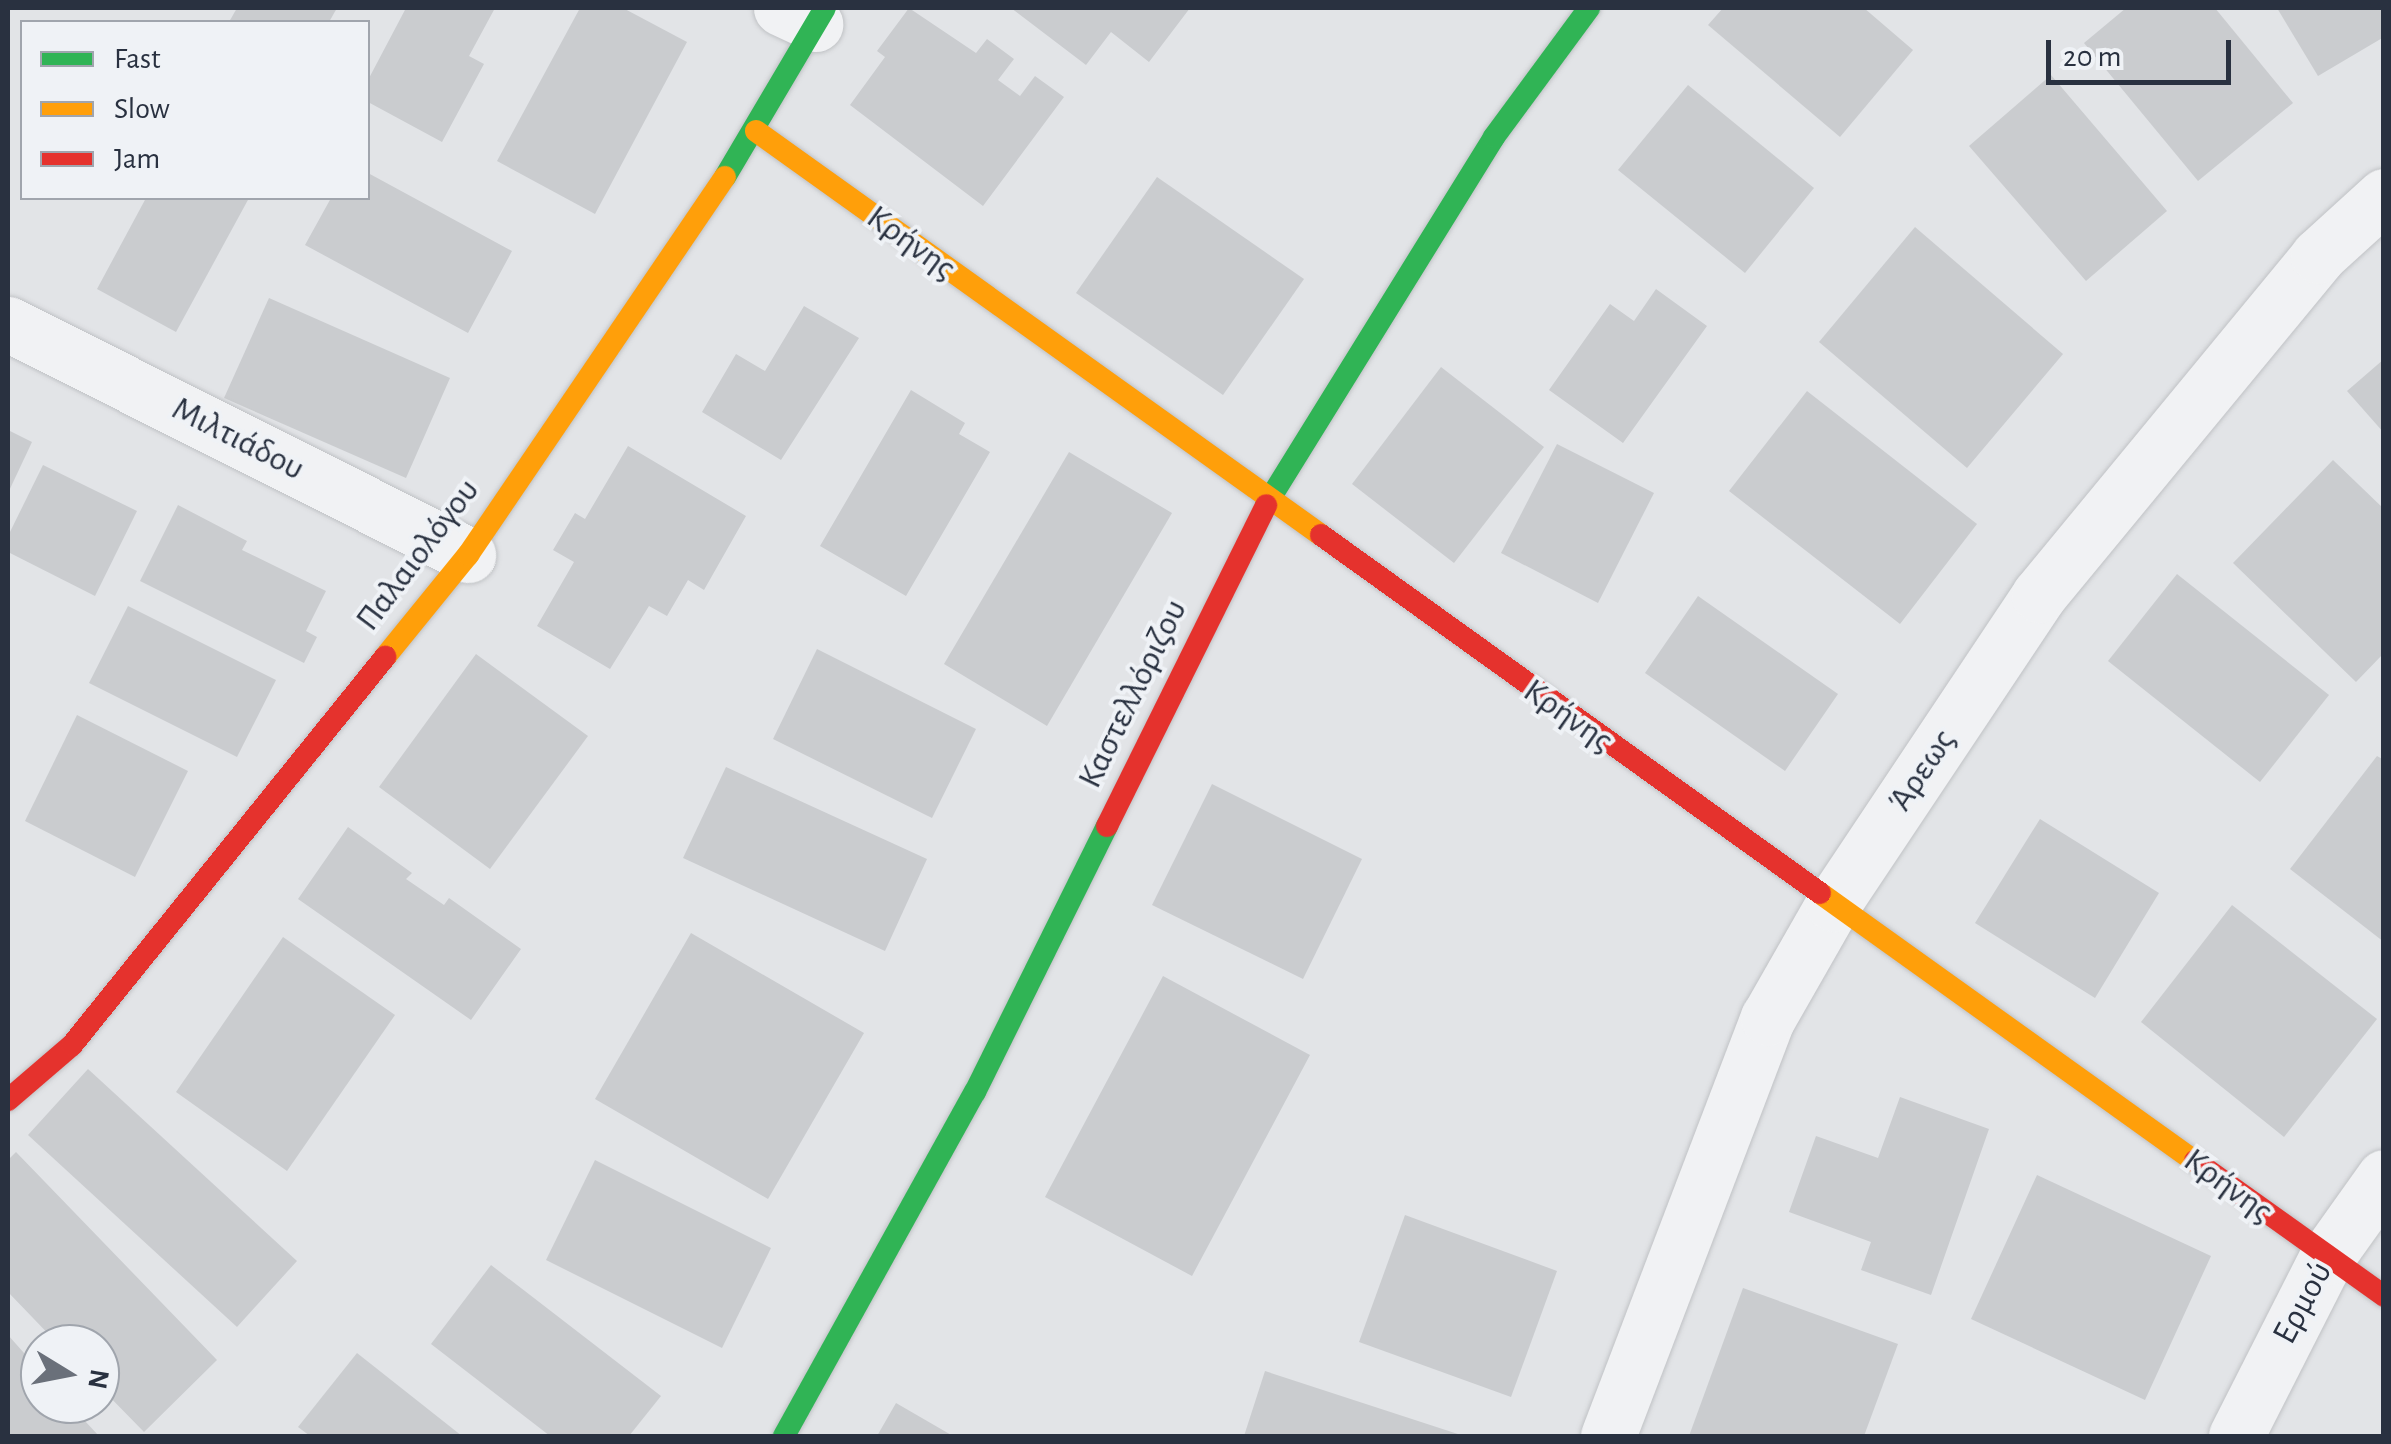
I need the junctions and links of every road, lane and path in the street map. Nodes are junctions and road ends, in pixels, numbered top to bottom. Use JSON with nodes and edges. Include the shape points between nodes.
{"nodes":[{"id":1,"x":1588,"y":8,"type":"edge"},
{"id":2,"x":807,"y":13,"type":"edge"},
{"id":3,"x":756,"y":131,"type":"junction"},
{"id":4,"x":2384,"y":196,"type":"edge"},
{"id":5,"x":8,"y":324,"type":"edge"},
{"id":6,"x":1267,"y":502,"type":"junction"},
{"id":7,"x":468,"y":555,"type":"junction"},
{"id":8,"x":1833,"y":904,"type":"junction"},
{"id":9,"x":8,"y":1100,"type":"edge"},
{"id":10,"x":2384,"y":1177,"type":"edge"},
{"id":11,"x":2327,"y":1256,"type":"junction"},
{"id":12,"x":2384,"y":1296,"type":"edge"},
{"id":13,"x":784,"y":1436,"type":"edge"},
{"id":14,"x":1608,"y":1436,"type":"edge"},
{"id":15,"x":2236,"y":1436,"type":"edge"}],
"edges":[{"from":1,"to":6,"type":"street","name":"Καστελλόριζου","via":[[1494,138]]},
{"from":2,"to":3,"type":"street","name":"Παλαιολόγου"},
{"from":3,"to":6,"type":"street","name":"Κρήνης"},
{"from":3,"to":7,"type":"street","name":"Παλαιολόγου"},
{"from":4,"to":8,"type":"street","name":"Άρεως","via":[[2318,256],[2040,595]]},
{"from":5,"to":7,"type":"street","name":"Μιλτιάδου"},
{"from":6,"to":8,"type":"street","name":"Κρήνης"},
{"from":6,"to":13,"type":"street","name":"Καστελλόριζου","via":[[975,1092]]},
{"from":7,"to":9,"type":"street","name":"Παλαιολόγου","via":[[72,1045]]},
{"from":8,"to":11,"type":"street","name":"Κρήνης"},
{"from":8,"to":14,"type":"street","name":"Άρεως","via":[[1768,1018]]},
{"from":10,"to":11,"type":"street","name":"Ερμού"},
{"from":11,"to":12,"type":"street","name":"Κρήνης"},
{"from":11,"to":15,"type":"street","name":"Ερμού"}]}
